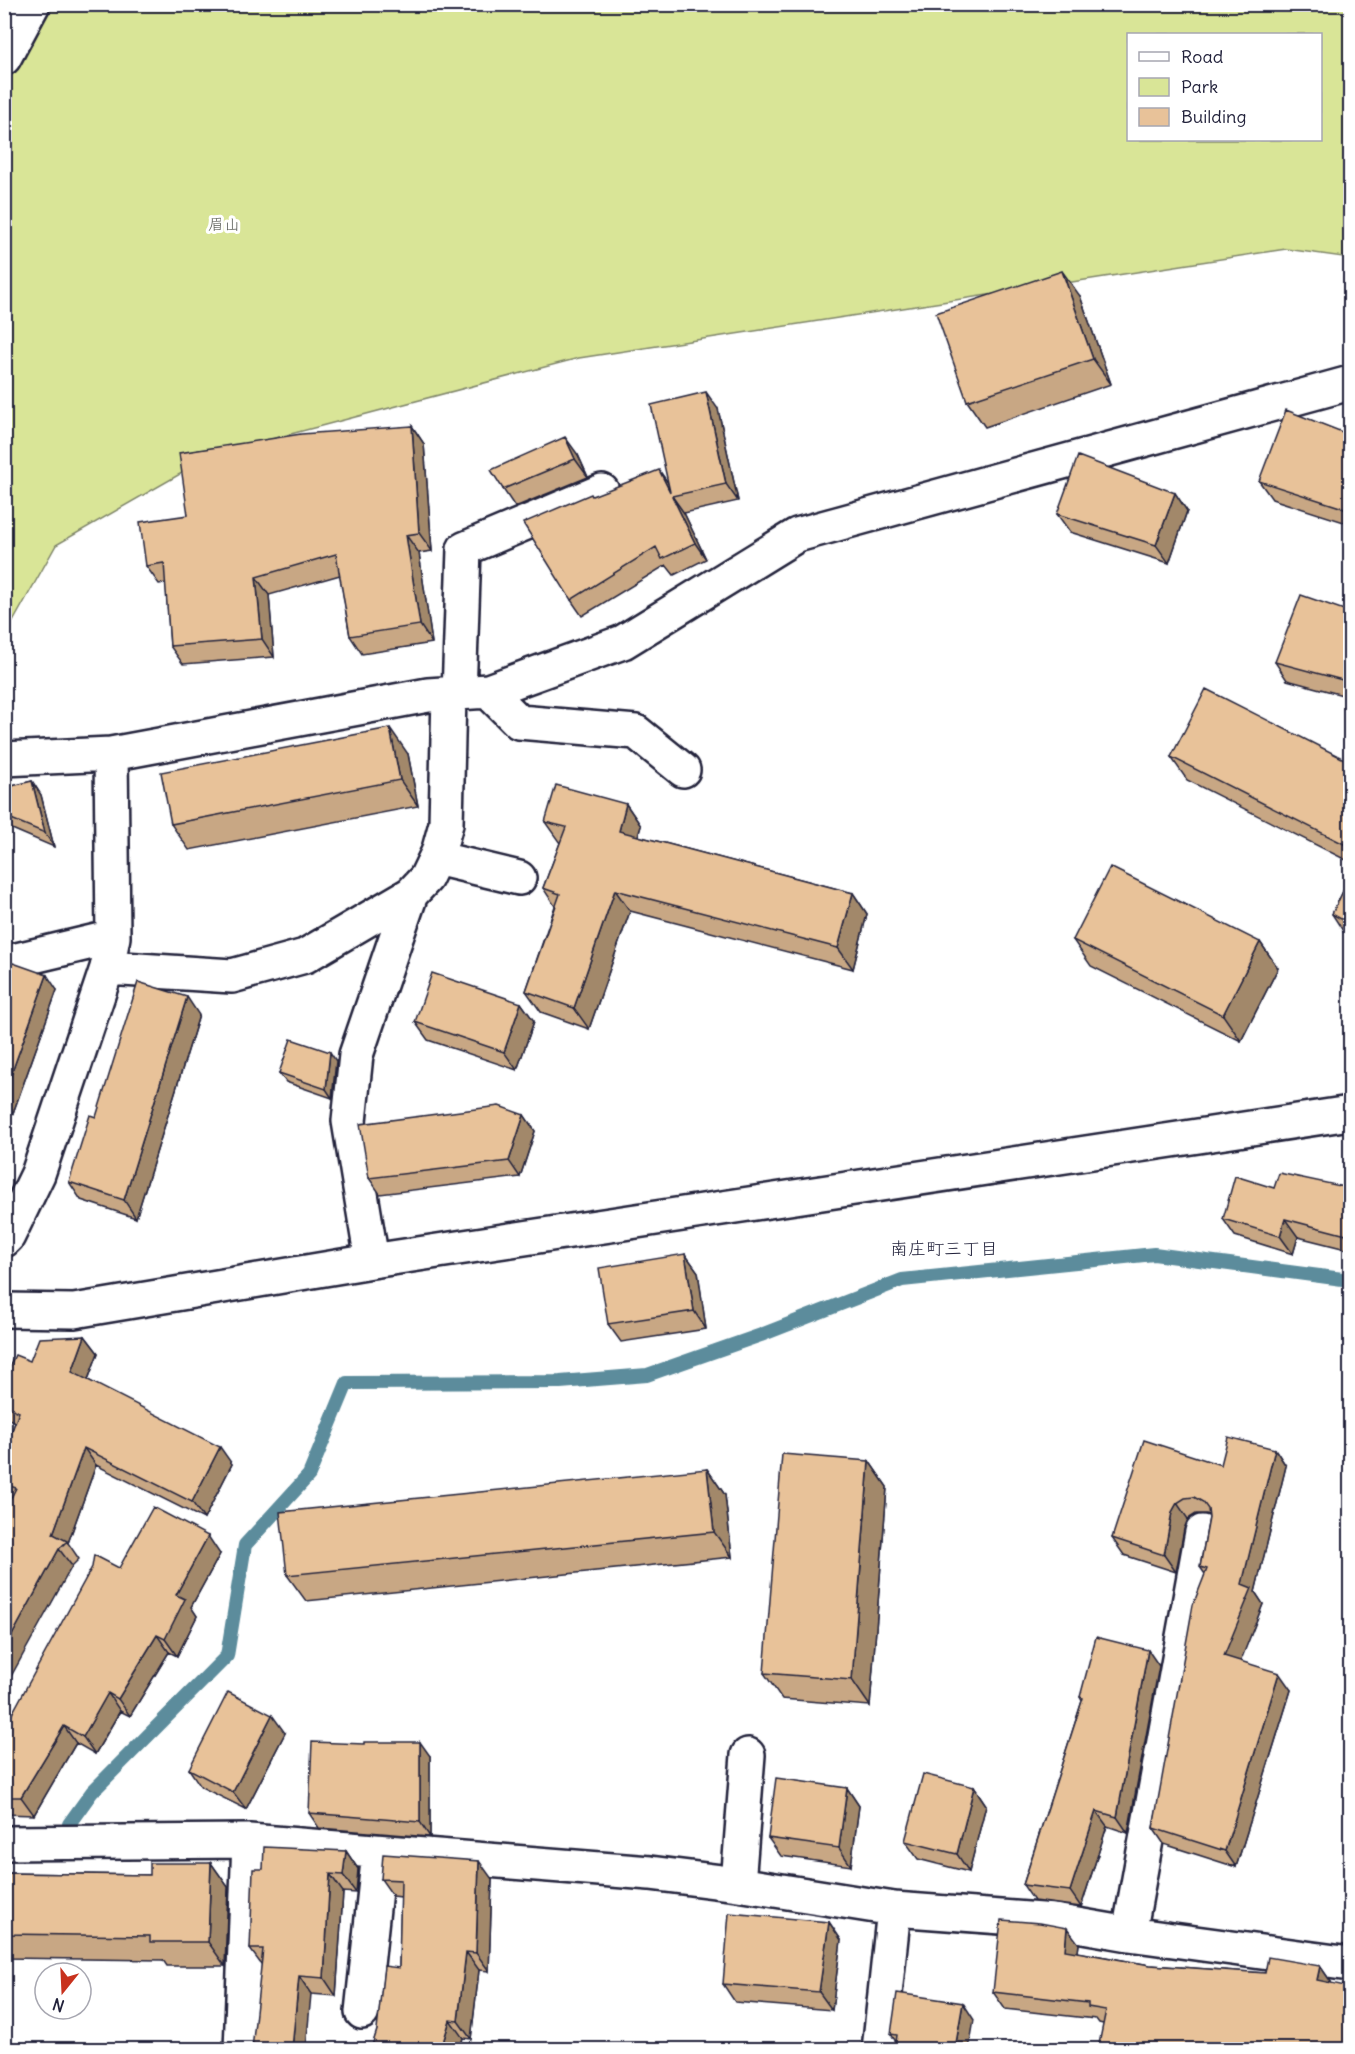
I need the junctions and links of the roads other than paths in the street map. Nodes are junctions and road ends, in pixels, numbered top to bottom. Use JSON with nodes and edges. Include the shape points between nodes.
{"nodes":[{"id":1,"x":33,"y":4,"type":"edge"},
{"id":2,"x":4,"y":58,"type":"edge"},
{"id":3,"x":1350,"y":382,"type":"edge"},
{"id":4,"x":602,"y":491,"type":"edge"},
{"id":5,"x":465,"y":693,"type":"junction"},
{"id":6,"x":111,"y":754,"type":"junction"},
{"id":7,"x":47,"y":756,"type":"junction"},
{"id":8,"x":4,"y":759,"type":"edge"},
{"id":9,"x":4,"y":769,"type":"edge"},
{"id":10,"x":683,"y":770,"type":"dead end"},
{"id":11,"x":438,"y":853,"type":"junction"},
{"id":12,"x":519,"y":878,"type":"dead end"},
{"id":13,"x":411,"y":894,"type":"junction"},
{"id":14,"x":110,"y":953,"type":"junction"},
{"id":15,"x":4,"y":963,"type":"edge"},
{"id":16,"x":1350,"y":1113,"type":"edge"},
{"id":17,"x":4,"y":1240,"type":"edge"},
{"id":18,"x":372,"y":1261,"type":"junction"},
{"id":19,"x":4,"y":1310,"type":"edge"},
{"id":20,"x":1202,"y":1532,"type":"dead end"},
{"id":21,"x":748,"y":1755,"type":"dead end"},
{"id":22,"x":249,"y":1841,"type":"junction"},
{"id":23,"x":4,"y":1843,"type":"edge"},
{"id":24,"x":380,"y":1852,"type":"junction"},
{"id":25,"x":738,"y":1884,"type":"junction"},
{"id":26,"x":894,"y":1909,"type":"junction"},
{"id":27,"x":1129,"y":1934,"type":"junction"},
{"id":28,"x":1350,"y":1964,"type":"edge"},
{"id":29,"x":362,"y":2012,"type":"dead end"},
{"id":30,"x":241,"y":2049,"type":"edge"},
{"id":31,"x":879,"y":2049,"type":"edge"}],
"edges":[{"from":1,"to":2,"type":"street"},
{"from":3,"to":5,"type":"street","via":[[797,535],[622,642]]},
{"from":4,"to":5,"type":"street","via":[[464,549]]},
{"from":5,"to":6,"type":"street","via":[[428,695]]},
{"from":5,"to":10,"type":"street","via":[[519,722],[636,732]]},
{"from":5,"to":11,"type":"street","via":[[446,824]]},
{"from":6,"to":7,"type":"street"},
{"from":6,"to":14,"type":"street"},
{"from":7,"to":8,"type":"street"},
{"from":7,"to":9,"type":"street"},
{"from":11,"to":12,"type":"street","via":[[440,860]]},
{"from":11,"to":13,"type":"street","via":[[426,878]]},
{"from":13,"to":14,"type":"street","via":[[305,956],[232,976]]},
{"from":13,"to":18,"type":"street","via":[[356,1055],[349,1121]]},
{"from":14,"to":15,"type":"street"},
{"from":14,"to":17,"type":"street","via":[[38,1174]]},
{"from":16,"to":18,"type":"street"},
{"from":18,"to":19,"type":"street","via":[[74,1311]]},
{"from":20,"to":27,"type":"street"},
{"from":21,"to":25,"type":"street"},
{"from":22,"to":23,"type":"street"},
{"from":22,"to":24,"type":"street"},
{"from":22,"to":30,"type":"street"},
{"from":24,"to":25,"type":"street","via":[[638,1872]]},
{"from":24,"to":29,"type":"street"},
{"from":25,"to":26,"type":"street"},
{"from":26,"to":27,"type":"street","via":[[1054,1922]]},
{"from":26,"to":31,"type":"street"},
{"from":27,"to":28,"type":"street"}]}
